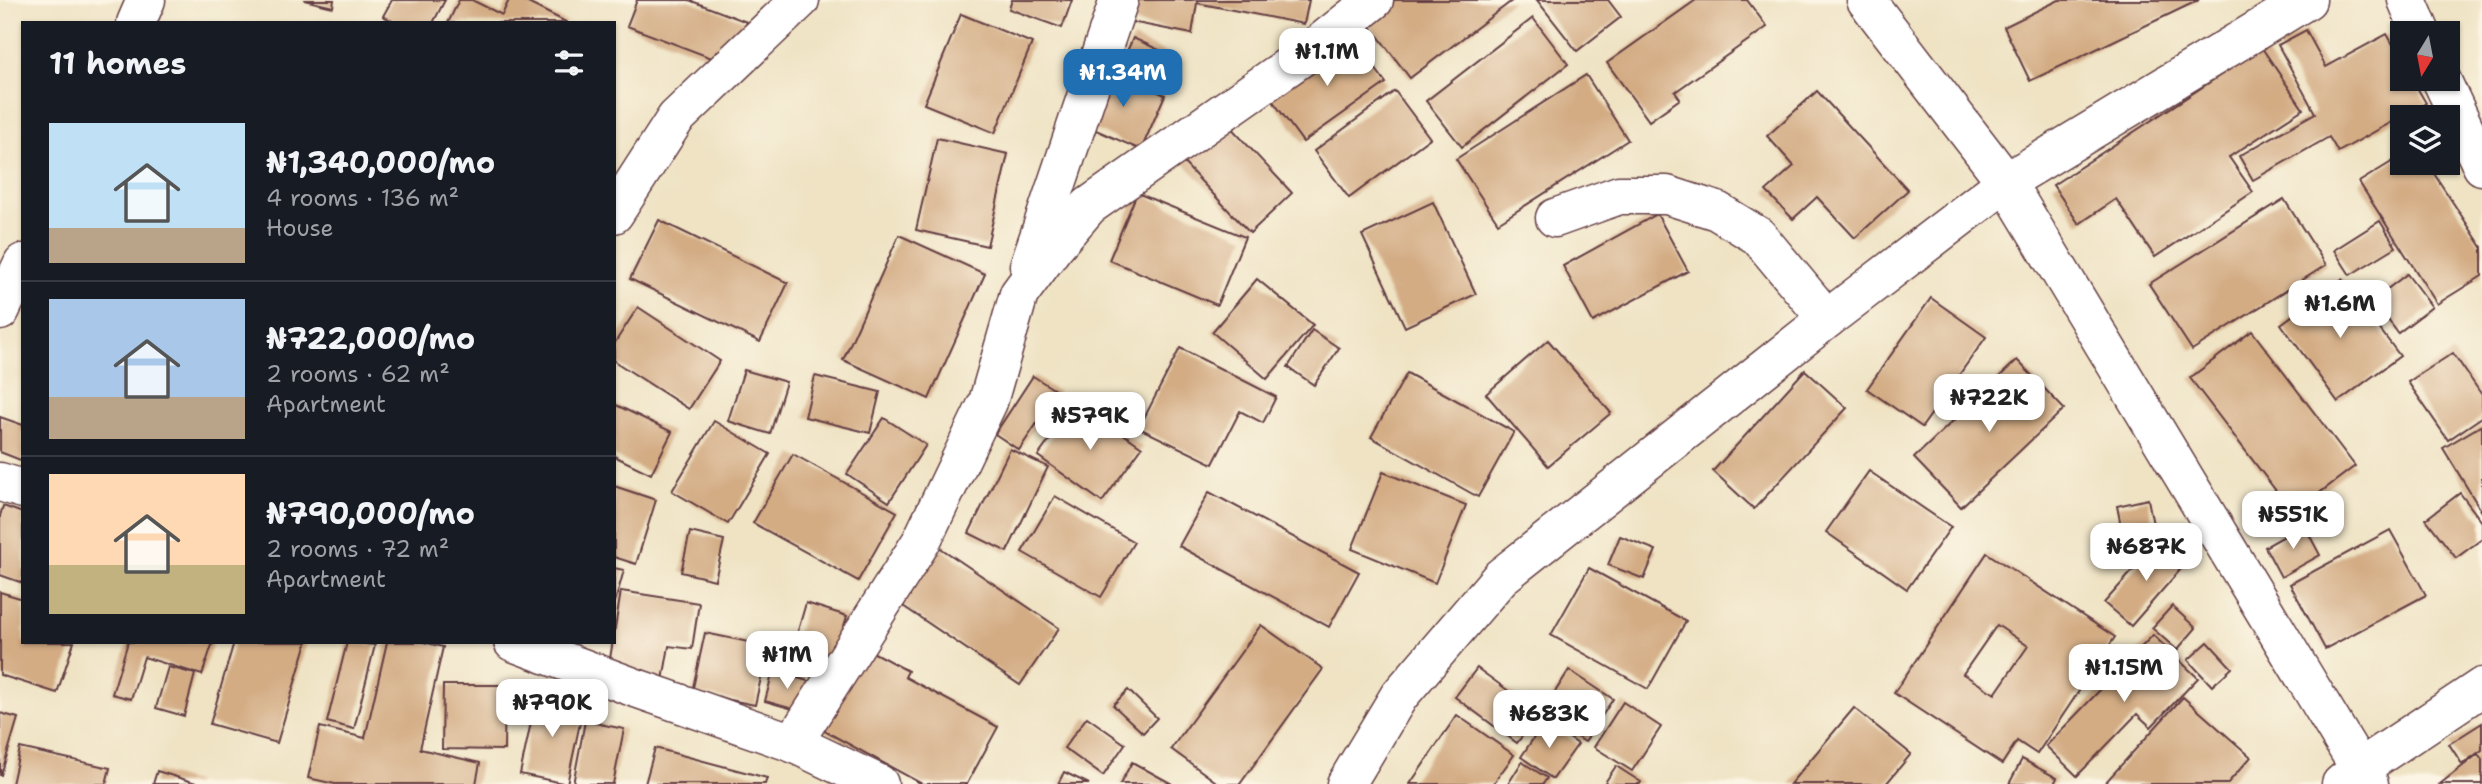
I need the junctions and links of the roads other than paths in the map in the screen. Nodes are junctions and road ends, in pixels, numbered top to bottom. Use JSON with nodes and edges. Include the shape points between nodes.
{"nodes":[{"id":1,"x":146,"y":0,"type":"edge"},
{"id":2,"x":800,"y":0,"type":"edge"},
{"id":3,"x":1119,"y":0,"type":"edge"},
{"id":4,"x":1374,"y":0,"type":"edge"},
{"id":5,"x":1866,"y":0,"type":"edge"},
{"id":6,"x":2307,"y":0,"type":"edge"},
{"id":7,"x":2407,"y":0,"type":"edge"},
{"id":8,"x":137,"y":21,"type":"edge"},
{"id":9,"x":2416,"y":21,"type":"edge"},
{"id":10,"x":2447,"y":91,"type":"edge"},
{"id":11,"x":2482,"y":166,"type":"edge"},
{"id":12,"x":2006,"y":182,"type":"junction"},
{"id":13,"x":616,"y":211,"type":"edge"},
{"id":14,"x":1555,"y":218,"type":"dead end"},
{"id":15,"x":21,"y":266,"type":"edge"},
{"id":16,"x":1019,"y":294,"type":"junction"},
{"id":17,"x":0,"y":311,"type":"edge"},
{"id":18,"x":1827,"y":319,"type":"junction"},
{"id":19,"x":0,"y":482,"type":"edge"},
{"id":20,"x":21,"y":488,"type":"edge"},
{"id":21,"x":518,"y":644,"type":"edge"},
{"id":22,"x":2482,"y":687,"type":"edge"},
{"id":23,"x":793,"y":743,"type":"junction"},
{"id":24,"x":2356,"y":779,"type":"edge"},
{"id":25,"x":879,"y":784,"type":"edge"},
{"id":26,"x":1346,"y":784,"type":"edge"}],
"edges":[{"from":1,"to":8,"type":"street"},
{"from":2,"to":13,"type":"street","via":[[676,118]]},
{"from":3,"to":16,"type":"street"},
{"from":4,"to":16,"type":"street","via":[[1309,52],[1089,206]]},
{"from":5,"to":12,"type":"street"},
{"from":6,"to":12,"type":"street"},
{"from":7,"to":9,"type":"street"},
{"from":10,"to":11,"type":"street"},
{"from":12,"to":18,"type":"street"},
{"from":12,"to":24,"type":"street"},
{"from":14,"to":18,"type":"street","via":[[1619,195],[1667,195],[1717,211],[1758,236]]},
{"from":15,"to":17,"type":"street"},
{"from":16,"to":23,"type":"street","via":[[988,402],[921,542]]},
{"from":18,"to":26,"type":"street","via":[[1501,577],[1399,696]]},
{"from":19,"to":20,"type":"street"},
{"from":21,"to":23,"type":"street"},
{"from":22,"to":24,"type":"street"},
{"from":23,"to":25,"type":"street"}]}
